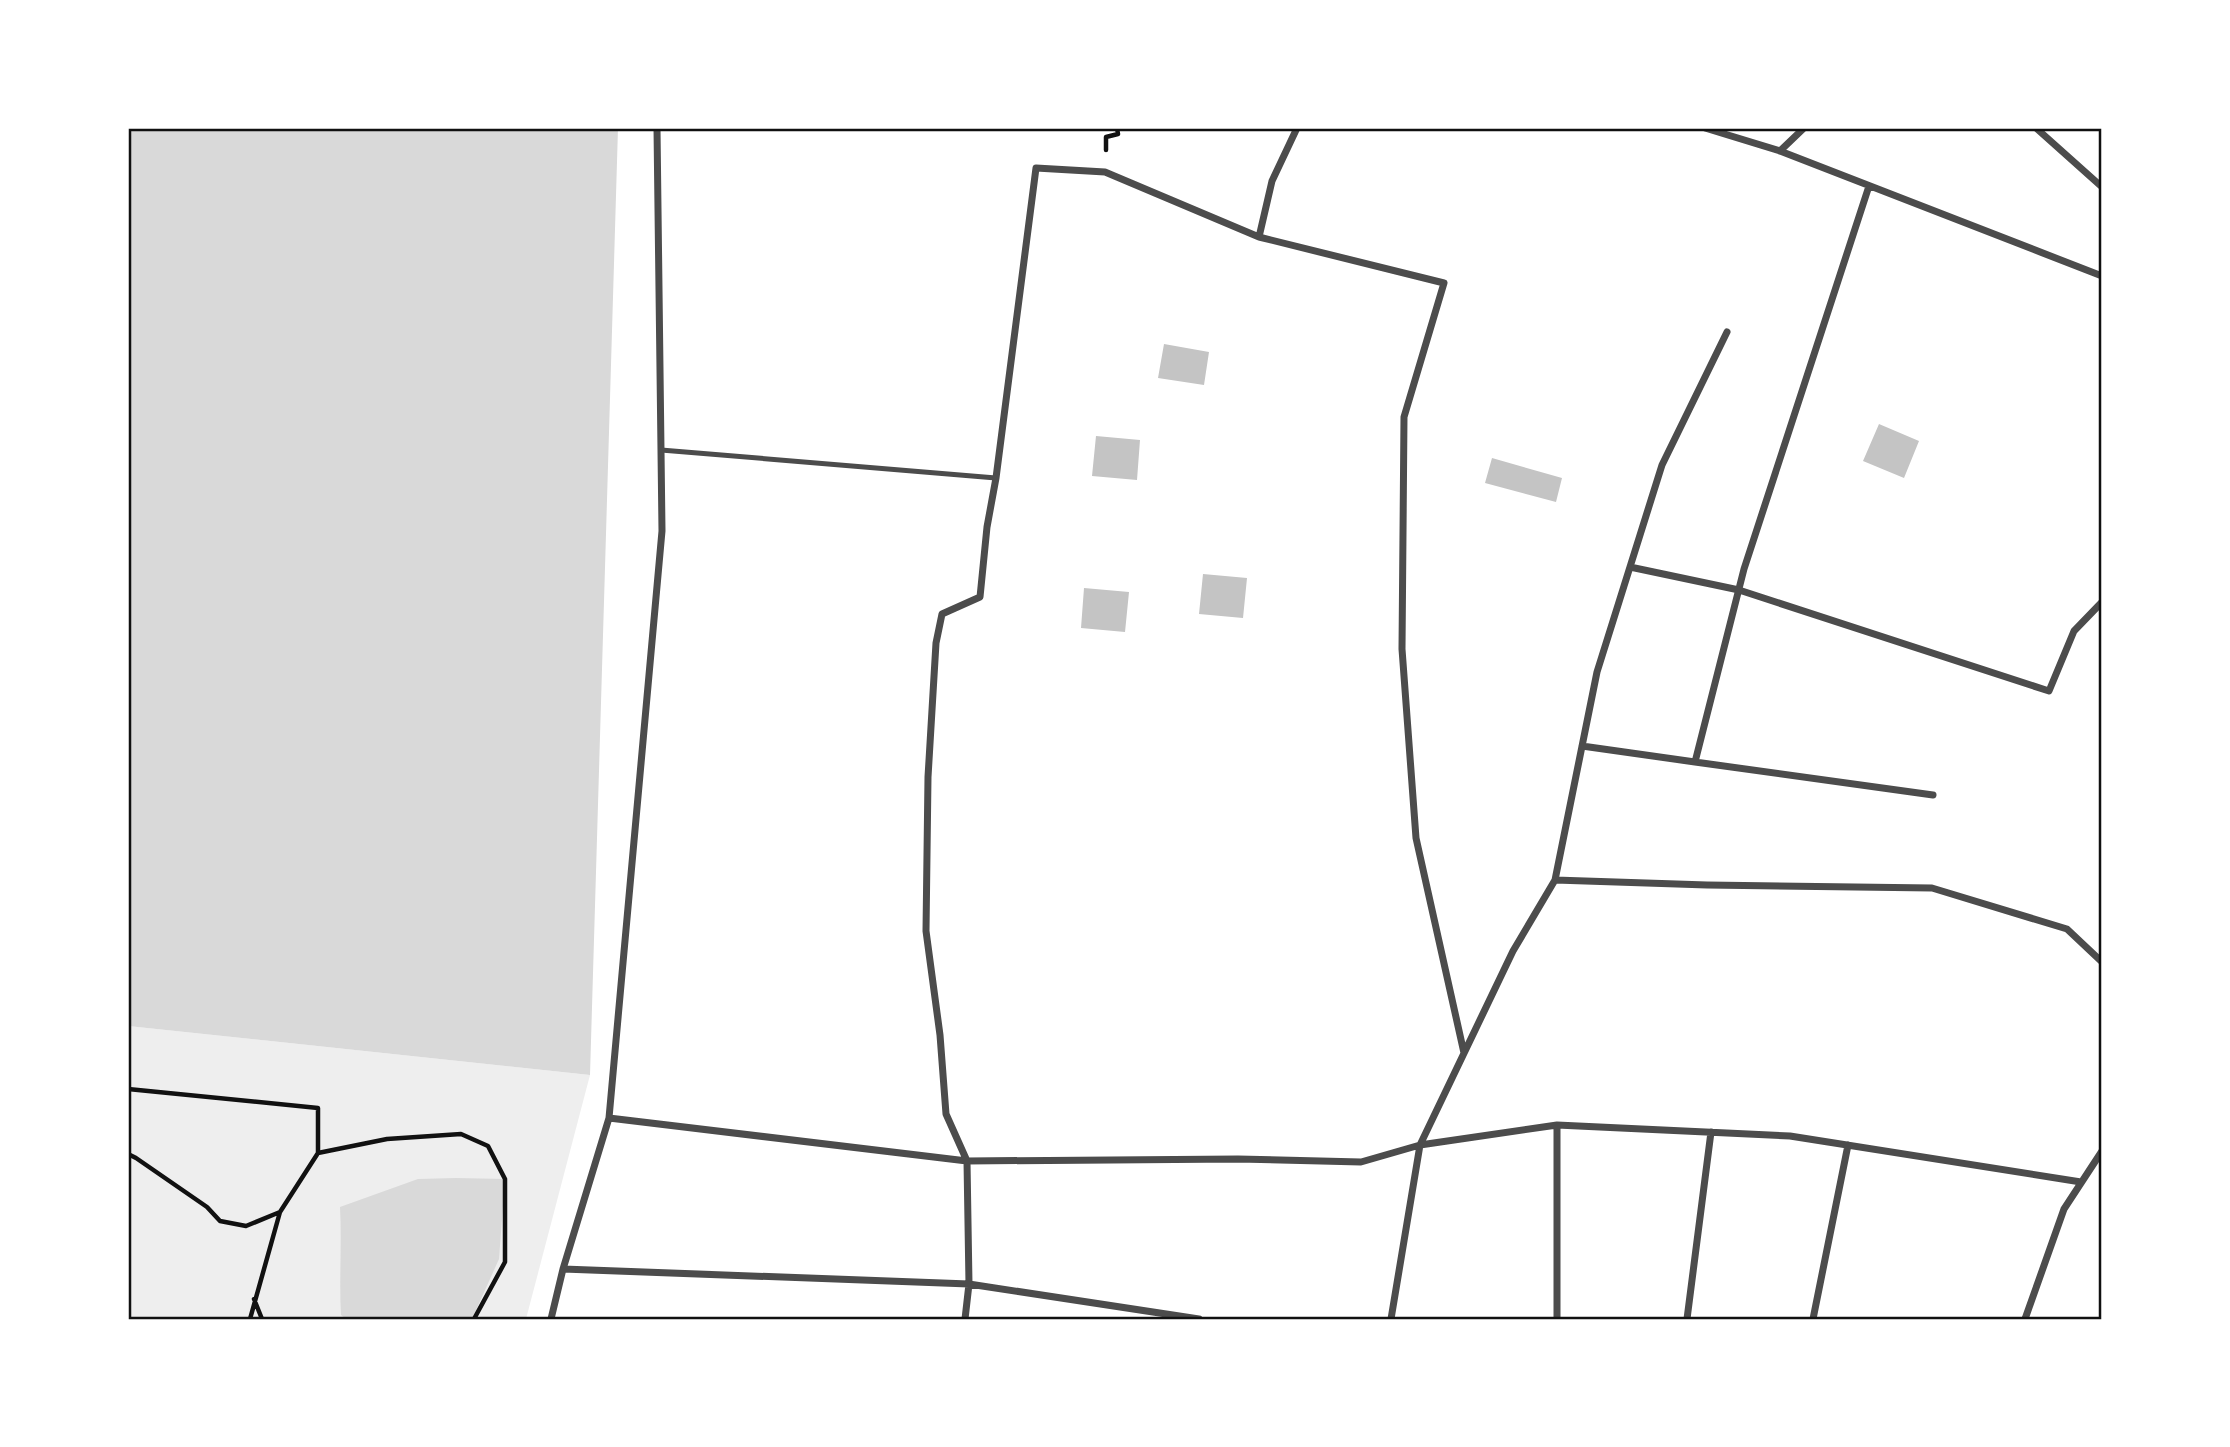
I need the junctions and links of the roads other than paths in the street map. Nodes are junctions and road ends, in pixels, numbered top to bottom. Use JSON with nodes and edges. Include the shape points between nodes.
{"nodes":[{"id":1,"x":657,"y":128,"type":"edge"},
{"id":2,"x":1297,"y":128,"type":"edge"},
{"id":3,"x":1705,"y":128,"type":"edge"},
{"id":4,"x":1804,"y":128,"type":"edge"},
{"id":5,"x":2036,"y":128,"type":"edge"},
{"id":6,"x":1780,"y":151,"type":"junction"},
{"id":7,"x":1869,"y":186,"type":"junction"},
{"id":8,"x":2102,"y":187,"type":"edge"},
{"id":9,"x":1259,"y":237,"type":"junction"},
{"id":10,"x":2102,"y":276,"type":"edge"},
{"id":11,"x":1727,"y":332,"type":"dead end"},
{"id":12,"x":661,"y":450,"type":"junction"},
{"id":13,"x":996,"y":478,"type":"junction"},
{"id":14,"x":1630,"y":567,"type":"junction"},
{"id":15,"x":1739,"y":590,"type":"junction"},
{"id":16,"x":2102,"y":602,"type":"edge"},
{"id":17,"x":1582,"y":746,"type":"junction"},
{"id":18,"x":1695,"y":762,"type":"junction"},
{"id":19,"x":1933,"y":795,"type":"dead end"},
{"id":20,"x":1555,"y":880,"type":"junction"},
{"id":21,"x":2102,"y":962,"type":"edge"},
{"id":22,"x":1464,"y":1053,"type":"junction"},
{"id":23,"x":609,"y":1118,"type":"junction"},
{"id":24,"x":1557,"y":1125,"type":"junction"},
{"id":25,"x":1711,"y":1132,"type":"junction"},
{"id":26,"x":1420,"y":1145,"type":"junction"},
{"id":27,"x":1848,"y":1145,"type":"junction"},
{"id":28,"x":2102,"y":1151,"type":"edge"},
{"id":29,"x":967,"y":1161,"type":"junction"},
{"id":30,"x":2081,"y":1182,"type":"junction"},
{"id":31,"x":563,"y":1269,"type":"junction"},
{"id":32,"x":969,"y":1284,"type":"junction"},
{"id":33,"x":551,"y":1319,"type":"edge"},
{"id":34,"x":965,"y":1319,"type":"edge"},
{"id":35,"x":1199,"y":1319,"type":"edge"},
{"id":36,"x":1391,"y":1319,"type":"edge"},
{"id":37,"x":1556,"y":1319,"type":"edge"},
{"id":38,"x":1687,"y":1319,"type":"edge"},
{"id":39,"x":1813,"y":1319,"type":"edge"},
{"id":40,"x":2025,"y":1319,"type":"edge"}],
"edges":[{"from":1,"to":12,"type":"street"},
{"from":2,"to":9,"type":"street","via":[[1272,181]]},
{"from":3,"to":6,"type":"street"},
{"from":4,"to":6,"type":"street"},
{"from":5,"to":8,"type":"street"},
{"from":6,"to":7,"type":"street"},
{"from":7,"to":10,"type":"street"},
{"from":7,"to":15,"type":"street"},
{"from":9,"to":13,"type":"street","via":[[1105,172],[1037,168]]},
{"from":9,"to":22,"type":"street","via":[[1444,283],[1404,417],[1402,649],[1416,838]]},
{"from":11,"to":14,"type":"street","via":[[1662,465]]},
{"from":12,"to":13,"type":"lane"},
{"from":12,"to":23,"type":"street","via":[[662,531]]},
{"from":13,"to":29,"type":"street","via":[[980,597],[942,614],[928,777],[926,931],[946,1114]]},
{"from":14,"to":15,"type":"street"},
{"from":14,"to":17,"type":"street","via":[[1597,672]]},
{"from":15,"to":16,"type":"street","via":[[2049,691],[2074,631]]},
{"from":15,"to":18,"type":"street"},
{"from":17,"to":18,"type":"street"},
{"from":17,"to":20,"type":"street"},
{"from":18,"to":19,"type":"street"},
{"from":20,"to":21,"type":"street","via":[[1932,888],[2067,929]]},
{"from":20,"to":22,"type":"street","via":[[1513,951]]},
{"from":22,"to":26,"type":"street"},
{"from":23,"to":29,"type":"street"},
{"from":23,"to":31,"type":"street"},
{"from":24,"to":25,"type":"street"},
{"from":24,"to":26,"type":"street"},
{"from":24,"to":37,"type":"street"},
{"from":25,"to":27,"type":"street"},
{"from":25,"to":38,"type":"street"},
{"from":26,"to":29,"type":"street","via":[[1361,1162]]},
{"from":26,"to":36,"type":"street"},
{"from":27,"to":30,"type":"street"},
{"from":27,"to":39,"type":"street"},
{"from":28,"to":30,"type":"street"},
{"from":29,"to":32,"type":"street"},
{"from":30,"to":40,"type":"street","via":[[2064,1209]]},
{"from":31,"to":32,"type":"street"},
{"from":31,"to":33,"type":"street"},
{"from":32,"to":34,"type":"street"},
{"from":32,"to":35,"type":"street"}]}
